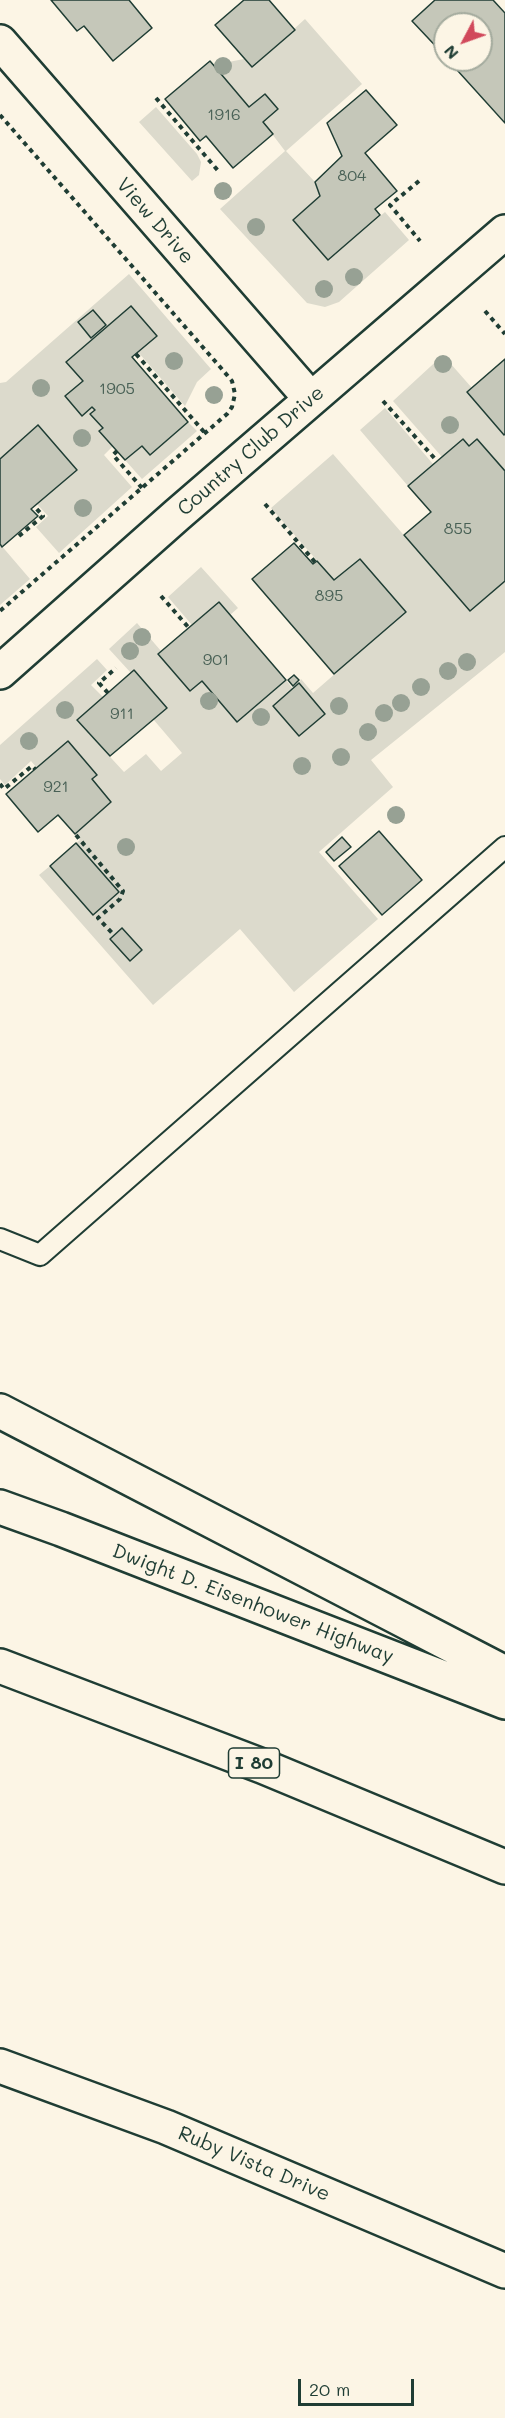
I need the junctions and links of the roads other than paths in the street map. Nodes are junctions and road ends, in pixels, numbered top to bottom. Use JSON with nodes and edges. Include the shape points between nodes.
{"nodes":[{"id":1,"x":0,"y":42,"type":"edge"},
{"id":2,"x":505,"y":232,"type":"edge"},
{"id":3,"x":310,"y":399,"type":"junction"},
{"id":4,"x":0,"y":672,"type":"edge"},
{"id":5,"x":505,"y":847,"type":"edge"},
{"id":6,"x":0,"y":1239,"type":"edge"},
{"id":7,"x":0,"y":1411,"type":"edge"},
{"id":8,"x":0,"y":1508,"type":"edge"},
{"id":9,"x":0,"y":1666,"type":"edge"},
{"id":10,"x":505,"y":1673,"type":"edge"},
{"id":11,"x":505,"y":1702,"type":"edge"},
{"id":12,"x":505,"y":1867,"type":"edge"},
{"id":13,"x":0,"y":2066,"type":"edge"},
{"id":14,"x":505,"y":2271,"type":"edge"}],
"edges":[{"from":1,"to":3,"type":"main road","name":"View Drive"},
{"from":2,"to":3,"type":"main road","name":"Country Club Drive"},
{"from":3,"to":4,"type":"main road","name":"Country Club Drive"},
{"from":5,"to":6,"type":"lane","via":[[40,1255]]},
{"from":7,"to":10,"type":"main road"},
{"from":8,"to":11,"type":"main road","name":"Dwight D. Eisenhower Highway"},
{"from":9,"to":12,"type":"main road","number":"I 80","via":[[262,1766]]},
{"from":13,"to":14,"type":"main road","name":"Ruby Vista Drive","via":[[166,2127]]}]}
